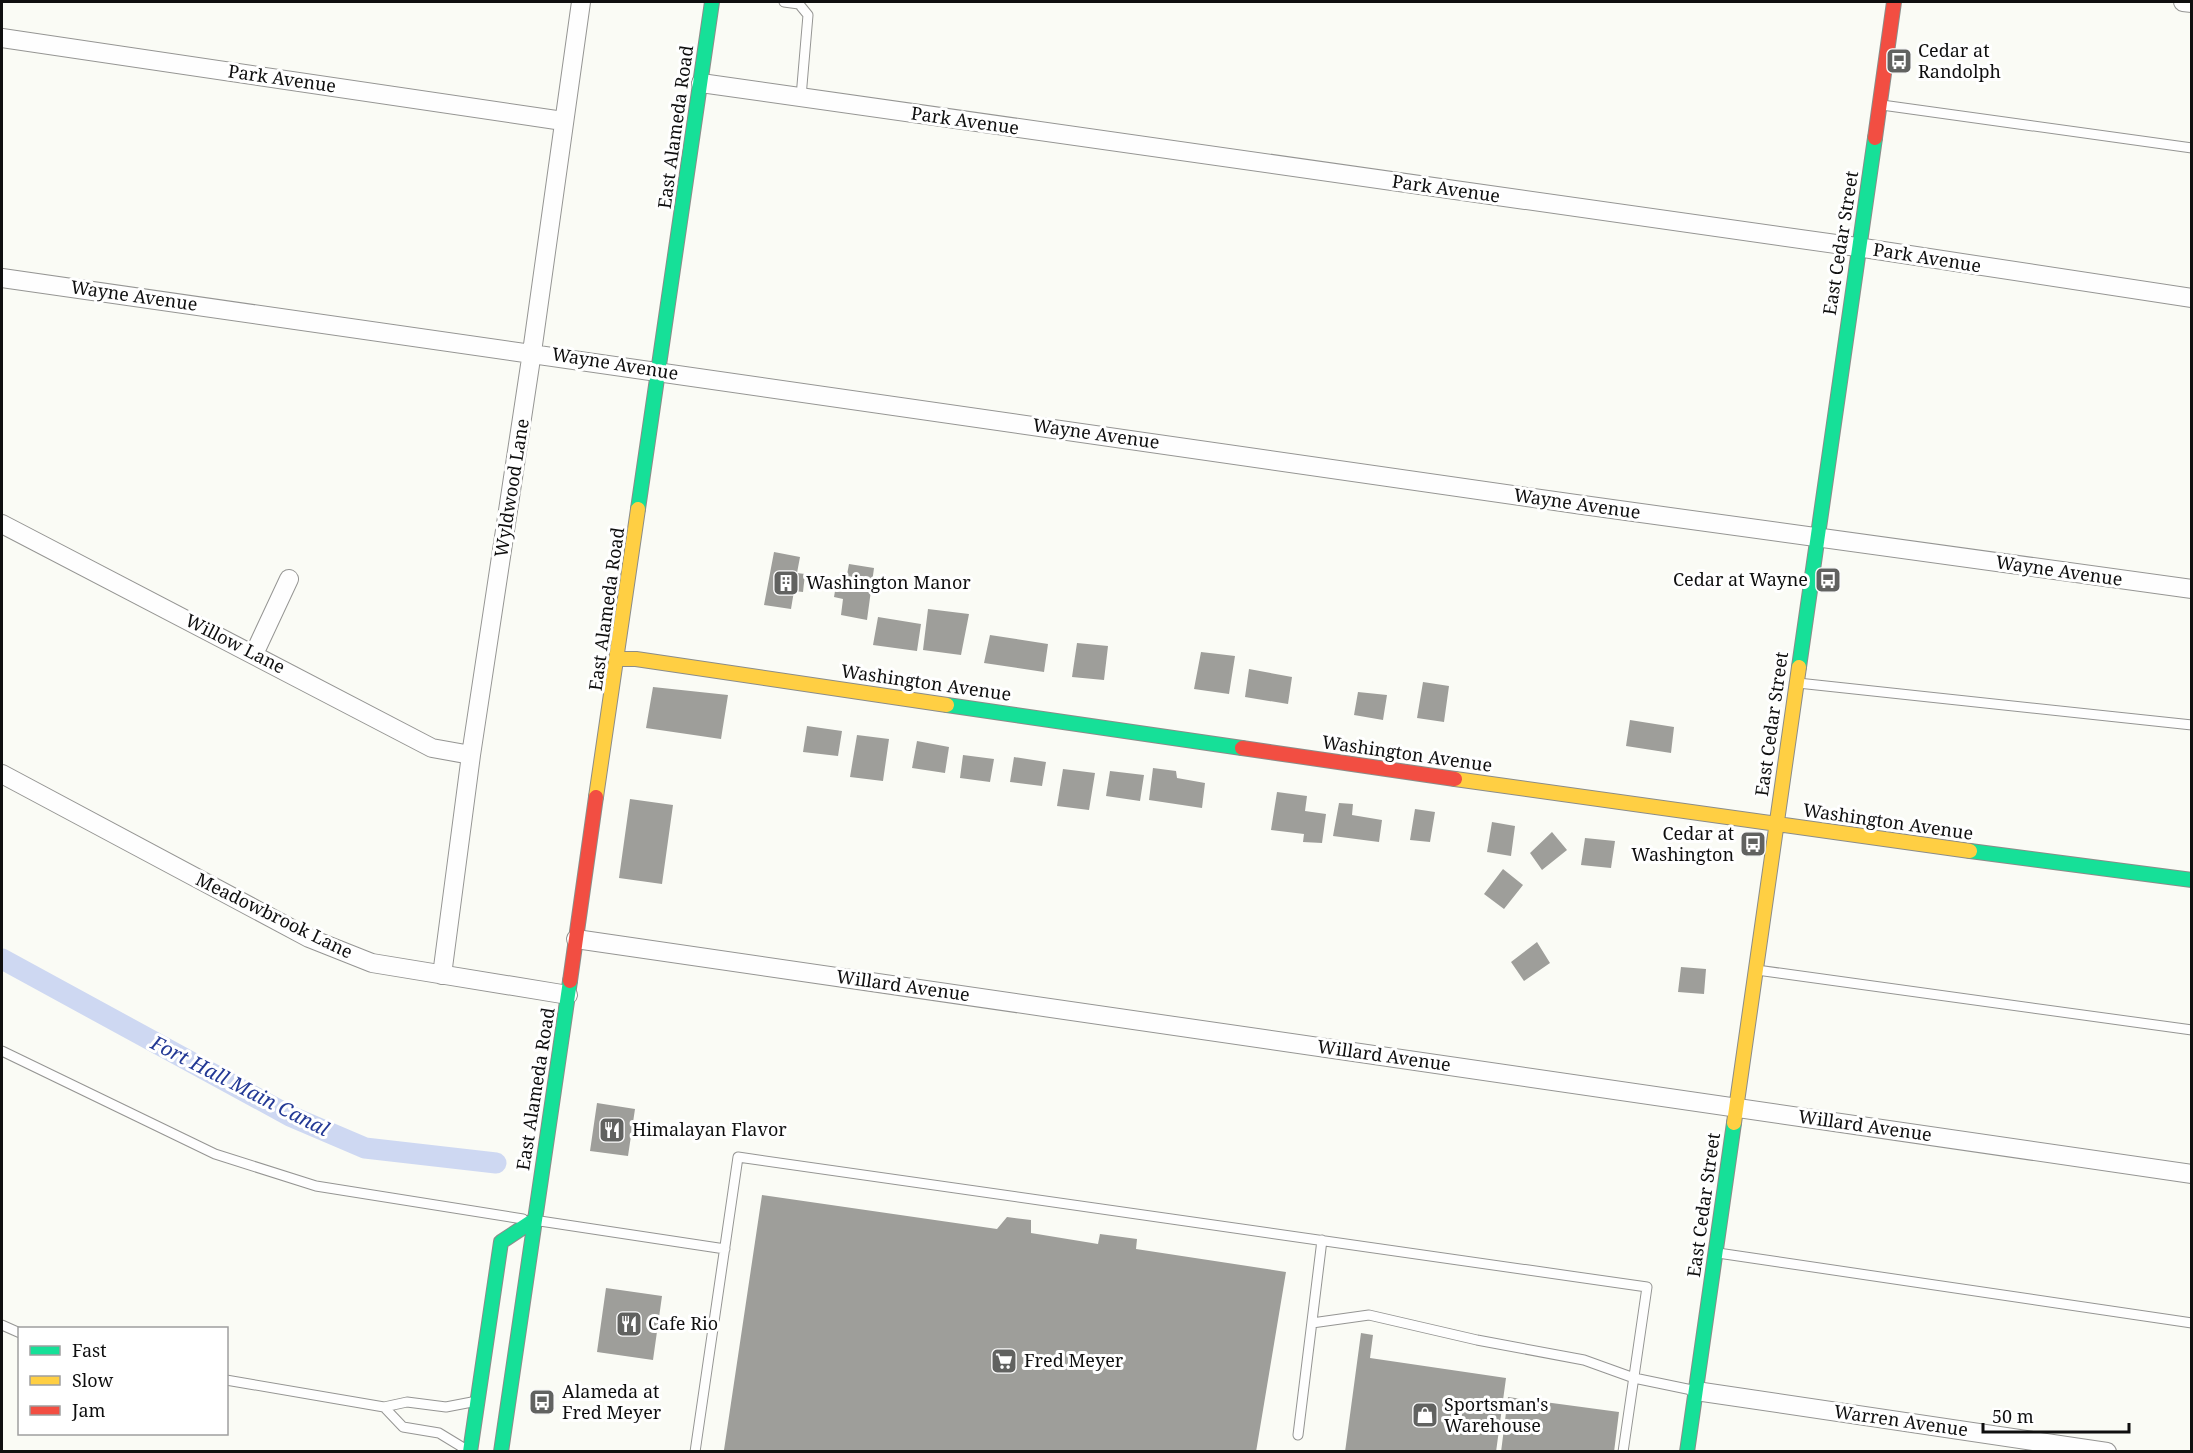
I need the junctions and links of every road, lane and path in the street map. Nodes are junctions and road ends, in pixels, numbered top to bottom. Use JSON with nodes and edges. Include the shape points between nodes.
{"nodes":[{"id":1,"x":581,"y":2,"type":"edge"},
{"id":2,"x":712,"y":2,"type":"edge"},
{"id":3,"x":784,"y":2,"type":"edge"},
{"id":4,"x":1894,"y":2,"type":"edge"},
{"id":5,"x":2183,"y":2,"type":"edge"},
{"id":6,"x":2192,"y":3,"type":"edge"},
{"id":7,"x":2,"y":38,"type":"edge"},
{"id":8,"x":701,"y":83,"type":"junction"},
{"id":9,"x":801,"y":97,"type":"junction"},
{"id":10,"x":1881,"y":105,"type":"junction"},
{"id":11,"x":563,"y":121,"type":"junction"},
{"id":12,"x":2192,"y":148,"type":"edge"},
{"id":13,"x":1857,"y":247,"type":"junction"},
{"id":14,"x":2,"y":278,"type":"edge"},
{"id":15,"x":2192,"y":298,"type":"edge"},
{"id":16,"x":532,"y":352,"type":"junction"},
{"id":17,"x":659,"y":371,"type":"junction"},
{"id":18,"x":2,"y":524,"type":"edge"},
{"id":19,"x":1816,"y":539,"type":"junction"},
{"id":20,"x":289,"y":579,"type":"dead end"},
{"id":21,"x":2192,"y":589,"type":"edge"},
{"id":22,"x":254,"y":654,"type":"junction"},
{"id":23,"x":618,"y":659,"type":"junction"},
{"id":24,"x":1796,"y":682,"type":"junction"},
{"id":25,"x":2192,"y":726,"type":"edge"},
{"id":26,"x":471,"y":755,"type":"junction"},
{"id":27,"x":2,"y":774,"type":"edge"},
{"id":28,"x":1777,"y":826,"type":"junction"},
{"id":29,"x":2192,"y":880,"type":"edge"},
{"id":30,"x":576,"y":939,"type":"junction"},
{"id":31,"x":1755,"y":970,"type":"junction"},
{"id":32,"x":442,"y":975,"type":"junction"},
{"id":33,"x":568,"y":995,"type":"junction"},
{"id":34,"x":2192,"y":1030,"type":"edge"},
{"id":35,"x":2,"y":1051,"type":"edge"},
{"id":36,"x":1736,"y":1107,"type":"junction"},
{"id":37,"x":2192,"y":1174,"type":"edge"},
{"id":38,"x":534,"y":1220,"type":"junction"},
{"id":39,"x":1322,"y":1240,"type":"junction"},
{"id":40,"x":725,"y":1249,"type":"junction"},
{"id":41,"x":1716,"y":1253,"type":"junction"},
{"id":42,"x":1312,"y":1323,"type":"junction"},
{"id":43,"x":2192,"y":1323,"type":"edge"},
{"id":44,"x":2,"y":1325,"type":"edge"},
{"id":45,"x":18,"y":1332,"type":"edge"},
{"id":46,"x":1634,"y":1378,"type":"junction"},
{"id":47,"x":228,"y":1380,"type":"edge"},
{"id":48,"x":1696,"y":1391,"type":"junction"},
{"id":49,"x":477,"y":1400,"type":"junction"},
{"id":50,"x":384,"y":1407,"type":"junction"},
{"id":51,"x":1298,"y":1435,"type":"dead end"},
{"id":52,"x":502,"y":1451,"type":"edge"},
{"id":53,"x":470,"y":1452,"type":"edge"},
{"id":54,"x":695,"y":1452,"type":"edge"},
{"id":55,"x":1623,"y":1452,"type":"edge"},
{"id":56,"x":1687,"y":1452,"type":"edge"},
{"id":57,"x":2107,"y":1452,"type":"edge"}],
"edges":[{"from":1,"to":11,"type":"street","name":"Wyldwood Lane"},
{"from":2,"to":8,"type":"street","name":"East Alameda Road"},
{"from":3,"to":9,"type":"lane","via":[[799,4],[808,15]]},
{"from":4,"to":10,"type":"street","name":"East Cedar Street"},
{"from":5,"to":6,"type":"street"},
{"from":7,"to":11,"type":"street","name":"Park Avenue"},
{"from":8,"to":9,"type":"street","name":"Park Avenue"},
{"from":8,"to":17,"type":"street","name":"East Alameda Road"},
{"from":9,"to":13,"type":"street","name":"Park Avenue"},
{"from":10,"to":12,"type":"lane"},
{"from":10,"to":13,"type":"street","name":"East Cedar Street"},
{"from":11,"to":16,"type":"street","name":"Wyldwood Lane"},
{"from":13,"to":15,"type":"street","name":"Park Avenue"},
{"from":13,"to":19,"type":"street","name":"East Cedar Street"},
{"from":14,"to":16,"type":"street","name":"Wayne Avenue"},
{"from":16,"to":17,"type":"street","name":"Wayne Avenue"},
{"from":16,"to":26,"type":"street","name":"Wyldwood Lane"},
{"from":17,"to":19,"type":"street","name":"Wayne Avenue"},
{"from":17,"to":23,"type":"street","name":"East Alameda Road"},
{"from":18,"to":22,"type":"street","name":"Willow Lane"},
{"from":19,"to":21,"type":"street","name":"Wayne Avenue"},
{"from":19,"to":24,"type":"street","name":"East Cedar Street"},
{"from":20,"to":22,"type":"street"},
{"from":22,"to":26,"type":"street","name":"Willow Lane","via":[[432,748]]},
{"from":23,"to":28,"type":"street","name":"Washington Avenue"},
{"from":23,"to":30,"type":"street","name":"East Alameda Road"},
{"from":24,"to":25,"type":"lane"},
{"from":24,"to":28,"type":"street","name":"East Cedar Street"},
{"from":26,"to":32,"type":"street","name":"Wyldwood Lane"},
{"from":27,"to":32,"type":"street","name":"Meadowbrook Lane","via":[[309,938],[372,963]]},
{"from":28,"to":29,"type":"street","name":"Washington Avenue"},
{"from":28,"to":31,"type":"street","name":"East Cedar Street"},
{"from":30,"to":33,"type":"street","name":"East Alameda Road"},
{"from":30,"to":36,"type":"street","name":"Willard Avenue"},
{"from":31,"to":34,"type":"lane"},
{"from":31,"to":36,"type":"street","name":"East Cedar Street"},
{"from":32,"to":33,"type":"street","name":"Meadowbrook Lane"},
{"from":33,"to":38,"type":"street","name":"East Alameda Road"},
{"from":35,"to":38,"type":"lane","via":[[215,1154],[316,1186]]},
{"from":36,"to":37,"type":"street","name":"Willard Avenue"},
{"from":36,"to":41,"type":"street","name":"East Cedar Street"},
{"from":38,"to":40,"type":"lane"},
{"from":38,"to":49,"type":"street","via":[[501,1242]]},
{"from":38,"to":52,"type":"street","name":"East Alameda Road"},
{"from":39,"to":40,"type":"lane","via":[[738,1157]]},
{"from":39,"to":42,"type":"lane"},
{"from":39,"to":46,"type":"lane","via":[[1647,1287]]},
{"from":40,"to":54,"type":"lane"},
{"from":41,"to":43,"type":"lane"},
{"from":41,"to":48,"type":"street","name":"East Cedar Street"},
{"from":42,"to":46,"type":"lane","via":[[1369,1315],[1584,1360]]},
{"from":42,"to":51,"type":"lane"},
{"from":44,"to":45,"type":"lane"},
{"from":46,"to":48,"type":"lane"},
{"from":46,"to":55,"type":"lane"},
{"from":47,"to":50,"type":"lane"},
{"from":48,"to":56,"type":"street","name":"East Cedar Street"},
{"from":48,"to":57,"type":"street","name":"Warren Avenue"},
{"from":49,"to":50,"type":"lane","via":[[446,1407],[407,1402]]},
{"from":49,"to":53,"type":"street"},
{"from":50,"to":53,"type":"lane","via":[[403,1427],[439,1433]]}]}
